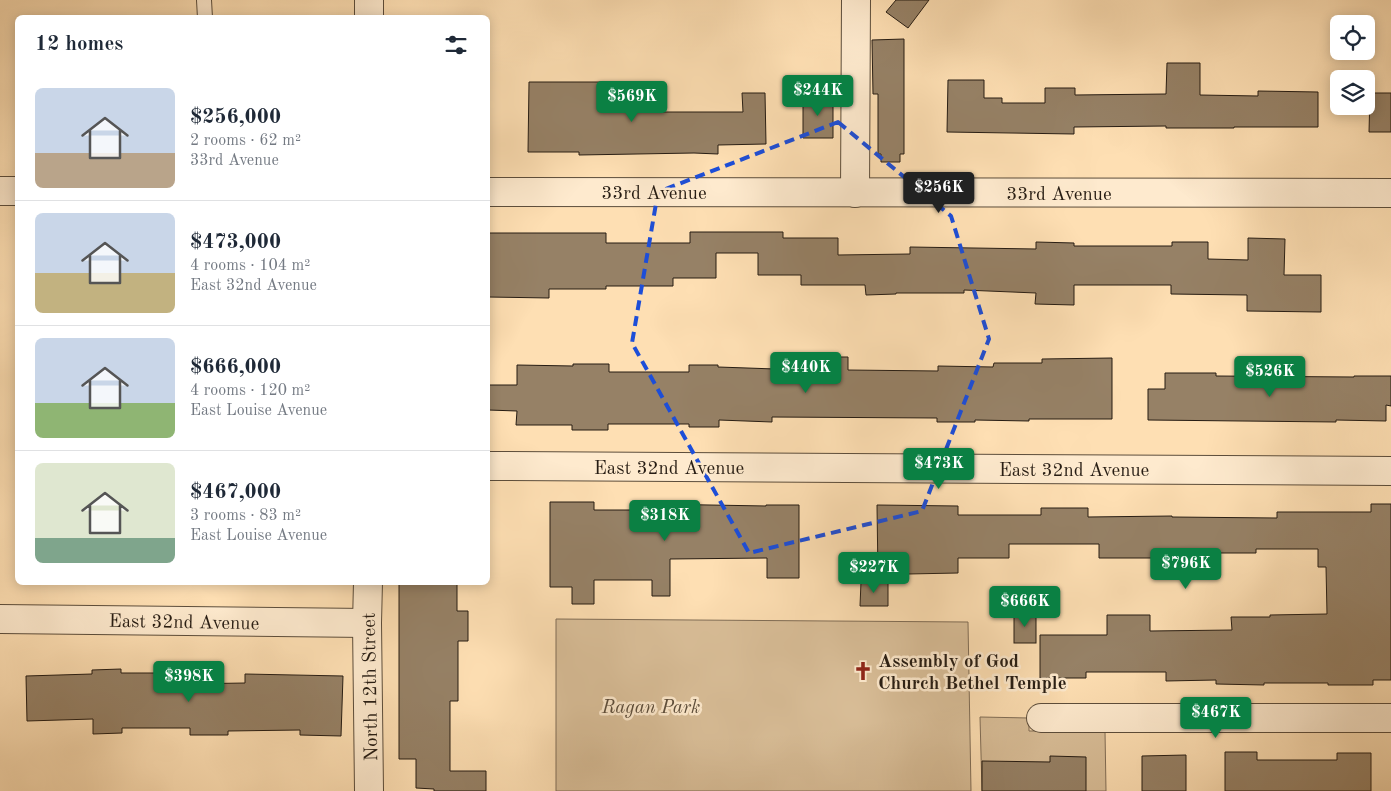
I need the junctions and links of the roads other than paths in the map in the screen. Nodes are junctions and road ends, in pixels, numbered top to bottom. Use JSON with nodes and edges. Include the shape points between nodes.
{"nodes":[{"id":1,"x":204,"y":0,"type":"edge"},
{"id":2,"x":369,"y":0,"type":"edge"},
{"id":3,"x":856,"y":0,"type":"edge"},
{"id":4,"x":205,"y":15,"type":"edge"},
{"id":5,"x":369,"y":15,"type":"edge"},
{"id":6,"x":0,"y":191,"type":"edge"},
{"id":7,"x":15,"y":191,"type":"edge"},
{"id":8,"x":490,"y":192,"type":"edge"},
{"id":9,"x":855,"y":192,"type":"junction"},
{"id":10,"x":1391,"y":192,"type":"edge"},
{"id":11,"x":490,"y":466,"type":"edge"},
{"id":12,"x":1391,"y":471,"type":"edge"},
{"id":13,"x":368,"y":585,"type":"edge"},
{"id":14,"x":0,"y":619,"type":"edge"},
{"id":15,"x":367,"y":623,"type":"junction"},
{"id":16,"x":1041,"y":718,"type":"dead end"},
{"id":17,"x":1391,"y":718,"type":"edge"},
{"id":18,"x":369,"y":791,"type":"edge"}],
"edges":[{"from":1,"to":4,"type":"lane"},
{"from":2,"to":5,"type":"street"},
{"from":3,"to":9,"type":"street"},
{"from":6,"to":7,"type":"street"},
{"from":8,"to":9,"type":"street","name":"33rd Avenue"},
{"from":9,"to":10,"type":"street","name":"33rd Avenue"},
{"from":11,"to":12,"type":"street","name":"East 32nd Avenue"},
{"from":13,"to":15,"type":"street","name":"North 12th Street"},
{"from":14,"to":15,"type":"street","name":"East 32nd Avenue"},
{"from":15,"to":18,"type":"street","name":"North 12th Street"},
{"from":16,"to":17,"type":"street"}]}
